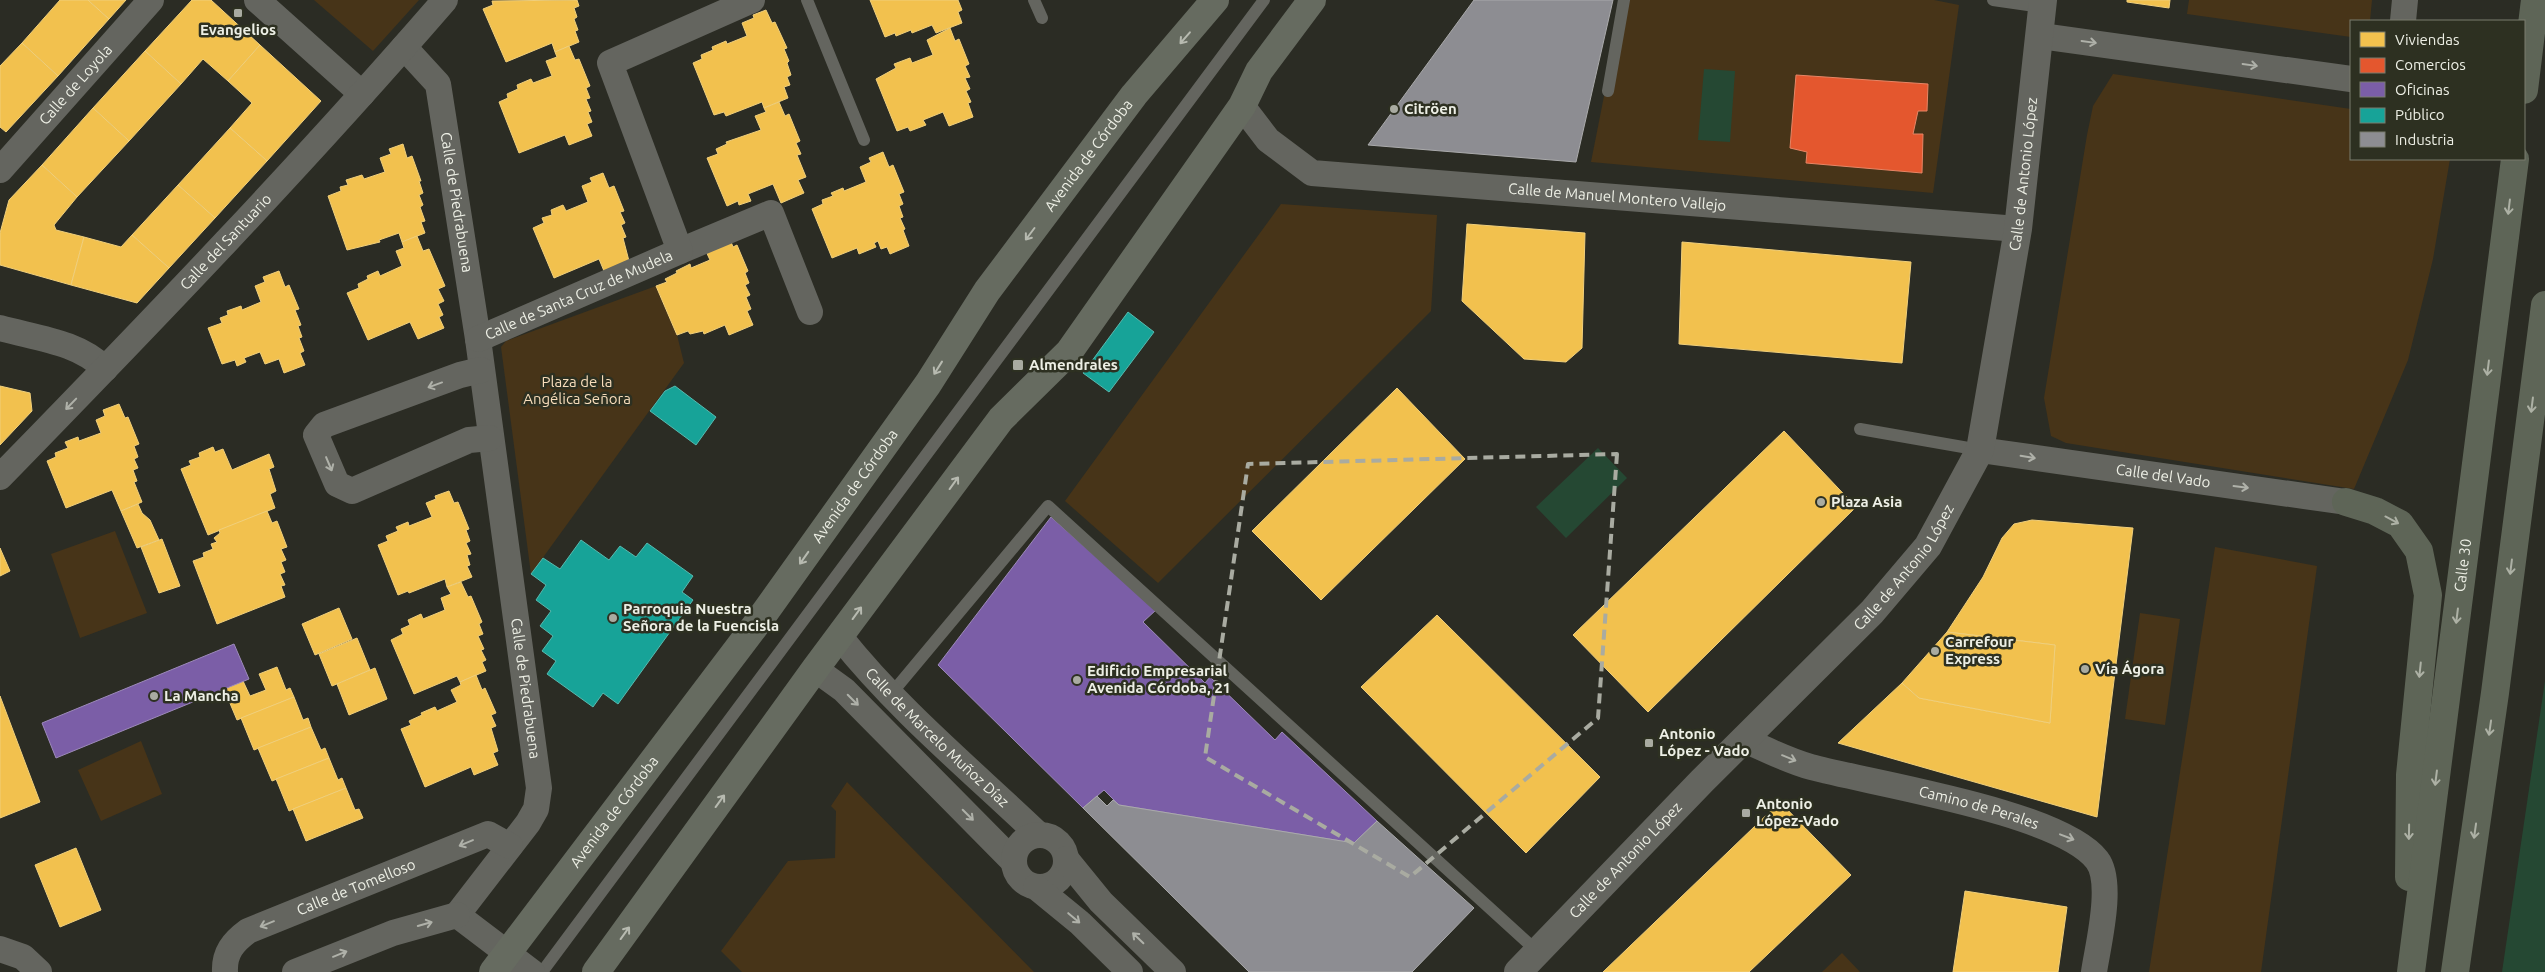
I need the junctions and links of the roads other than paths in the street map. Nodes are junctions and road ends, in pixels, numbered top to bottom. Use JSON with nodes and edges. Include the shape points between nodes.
{"nodes":[{"id":1,"x":151,"y":0,"type":"edge"},
{"id":2,"x":257,"y":0,"type":"edge"},
{"id":3,"x":445,"y":0,"type":"edge"},
{"id":4,"x":752,"y":0,"type":"edge"},
{"id":5,"x":807,"y":0,"type":"edge"},
{"id":6,"x":1034,"y":0,"type":"edge"},
{"id":7,"x":1215,"y":0,"type":"edge"},
{"id":8,"x":1264,"y":0,"type":"edge"},
{"id":9,"x":1312,"y":0,"type":"edge"},
{"id":10,"x":1624,"y":0,"type":"edge"},
{"id":11,"x":1994,"y":0,"type":"edge"},
{"id":12,"x":2405,"y":0,"type":"edge"},
{"id":13,"x":2535,"y":0,"type":"edge"},
{"id":14,"x":2043,"y":4,"type":"edge"},
{"id":15,"x":1042,"y":18,"type":"dead end"},
{"id":16,"x":2403,"y":20,"type":"edge"},
{"id":17,"x":2041,"y":36,"type":"junction"},
{"id":18,"x":404,"y":47,"type":"junction"},
{"id":19,"x":2350,"y":79,"type":"edge"},
{"id":20,"x":2525,"y":82,"type":"edge"},
{"id":21,"x":1608,"y":91,"type":"dead end"},
{"id":22,"x":362,"y":94,"type":"junction"},
{"id":23,"x":1242,"y":106,"type":"junction"},
{"id":24,"x":864,"y":140,"type":"dead end"},
{"id":25,"x":2515,"y":160,"type":"edge"},
{"id":26,"x":0,"y":170,"type":"edge"},
{"id":27,"x":2018,"y":229,"type":"junction"},
{"id":28,"x":680,"y":251,"type":"junction"},
{"id":29,"x":2545,"y":305,"type":"edge"},
{"id":30,"x":810,"y":312,"type":"dead end"},
{"id":31,"x":0,"y":328,"type":"edge"},
{"id":32,"x":478,"y":339,"type":"junction"},
{"id":33,"x":105,"y":369,"type":"junction"},
{"id":34,"x":481,"y":370,"type":"junction"},
{"id":35,"x":1860,"y":429,"type":"dead end"},
{"id":36,"x":490,"y":438,"type":"junction"},
{"id":37,"x":1980,"y":450,"type":"junction"},
{"id":38,"x":0,"y":477,"type":"edge"},
{"id":39,"x":2346,"y":502,"type":"joint"},
{"id":40,"x":840,"y":637,"type":"junction"},
{"id":41,"x":815,"y":669,"type":"junction"},
{"id":42,"x":891,"y":694,"type":"junction"},
{"id":43,"x":1744,"y":740,"type":"junction"},
{"id":44,"x":1039,"y":835,"type":"junction"},
{"id":45,"x":510,"y":846,"type":"junction"},
{"id":46,"x":1066,"y":859,"type":"junction"},
{"id":47,"x":1014,"y":862,"type":"junction"},
{"id":48,"x":1036,"y":887,"type":"junction"},
{"id":49,"x":457,"y":915,"type":"junction"},
{"id":50,"x":0,"y":949,"type":"edge"},
{"id":51,"x":1538,"y":952,"type":"junction"},
{"id":52,"x":500,"y":963,"type":"edge"},
{"id":53,"x":41,"y":970,"type":"edge"},
{"id":54,"x":226,"y":972,"type":"edge"},
{"id":55,"x":295,"y":972,"type":"edge"},
{"id":56,"x":532,"y":972,"type":"edge"},
{"id":57,"x":542,"y":972,"type":"edge"},
{"id":58,"x":596,"y":972,"type":"edge"},
{"id":59,"x":1130,"y":972,"type":"edge"},
{"id":60,"x":1173,"y":972,"type":"edge"},
{"id":61,"x":1519,"y":972,"type":"edge"},
{"id":62,"x":2094,"y":972,"type":"edge"},
{"id":63,"x":2407,"y":972,"type":"edge"},
{"id":64,"x":2412,"y":972,"type":"edge"},
{"id":65,"x":2455,"y":972,"type":"edge"}],
"edges":[{"from":1,"to":26,"type":"street","name":"Calle de Loyola"},
{"from":2,"to":22,"type":"street"},
{"from":3,"to":18,"type":"street","name":"Calle del Santuario"},
{"from":4,"to":28,"type":"street","name":"Calle de Santa Cruz de Mudela","via":[[610,62]]},
{"from":5,"to":24,"type":"lane"},
{"from":6,"to":15,"type":"lane"},
{"from":7,"to":52,"type":"main road","name":"Avenida de Córdoba","one_way":true,"via":[[1134,95],[987,291],[928,384],[758,622]]},
{"from":8,"to":57,"type":"lane"},
{"from":9,"to":23,"type":"main road","via":[[1259,71]]},
{"from":10,"to":21,"type":"lane"},
{"from":11,"to":14,"type":"lane"},
{"from":12,"to":16,"type":"street"},
{"from":13,"to":20,"type":"highway"},
{"from":14,"to":17,"type":"street","name":"Calle de Antonio López"},
{"from":17,"to":19,"type":"street","one_way":true},
{"from":17,"to":27,"type":"street","name":"Calle de Antonio López"},
{"from":18,"to":22,"type":"street","name":"Calle del Santuario"},
{"from":18,"to":32,"type":"street","name":"Calle de Piedrabuena","via":[[438,84]]},
{"from":22,"to":33,"type":"street","name":"Calle del Santuario"},
{"from":23,"to":27,"type":"street","name":"Calle de Manuel Montero Vallejo","via":[[1268,140],[1312,173]]},
{"from":40,"to":23,"type":"main road","one_way":true,"via":[[1001,419],[1069,352]]},
{"from":25,"to":64,"type":"highway","name":"Calle 30","one_way":true},
{"from":27,"to":37,"type":"street","name":"Calle de Antonio López"},
{"from":28,"to":30,"type":"street","name":"Calle de Santa Cruz de Mudela","via":[[771,213]]},
{"from":28,"to":32,"type":"street","name":"Calle de Santa Cruz de Mudela"},
{"from":29,"to":65,"type":"highway","one_way":true},
{"from":31,"to":33,"type":"street","via":[[78,349]]},
{"from":32,"to":34,"type":"street","name":"Calle de Piedrabuena"},
{"from":33,"to":38,"type":"street","name":"Calle del Santuario","one_way":true},
{"from":34,"to":36,"type":"street","name":"Calle de Piedrabuena"},
{"from":34,"to":36,"type":"street","one_way":true,"via":[[324,425],[316,434],[337,484],[352,491],[469,440]]},
{"from":35,"to":37,"type":"lane"},
{"from":36,"to":45,"type":"street","name":"Calle de Piedrabuena","via":[[539,788],[536,809]]},
{"from":37,"to":39,"type":"street","name":"Calle del Vado","one_way":true},
{"from":37,"to":43,"type":"street","name":"Calle de Antonio López","via":[[1928,546],[1872,612]]},
{"from":39,"to":63,"type":"highway","one_way":true,"via":[[2375,511],[2400,524],[2419,551],[2428,595],[2410,775]]},
{"from":40,"to":41,"type":"main road"},
{"from":40,"to":42,"type":"street","name":"Calle de Marcelo Muñoz Díaz"},
{"from":41,"to":47,"type":"street","name":"Calle de Marcelo Muñoz Díaz","one_way":true,"via":[[844,690]]},
{"from":58,"to":41,"type":"main road","one_way":true},
{"from":42,"to":44,"type":"street","name":"Calle de Marcelo Muñoz Díaz"},
{"from":42,"to":51,"type":"lane","via":[[1048,506]]},
{"from":43,"to":51,"type":"street","name":"Calle de Antonio López"},
{"from":43,"to":62,"type":"street","name":"Camino de Perales","one_way":true,"via":[[1809,766],[1952,799],[2075,840],[2098,861],[2105,885]]},
{"from":44,"to":46,"type":"street","name":"Calle de Marcelo Muñoz Díaz","via":[[1060,844]]},
{"from":44,"to":47,"type":"street","via":[[1024,840]]},
{"from":45,"to":49,"type":"street","name":"Calle de Piedrabuena"},
{"from":45,"to":54,"type":"street","name":"Calle de Tomelloso","one_way":true,"via":[[488,834],[248,932],[233,943],[224,961]]},
{"from":46,"to":48,"type":"street","via":[[1063,874],[1058,880]]},
{"from":60,"to":46,"type":"street","name":"Calle de Marcelo Muñoz Díaz","one_way":true,"via":[[1101,902]]},
{"from":47,"to":48,"type":"street","name":"Calle de Marcelo Muñoz Díaz","via":[[1023,881]]},
{"from":48,"to":59,"type":"street","name":"Calle de Marcelo Muñoz Díaz","one_way":true,"via":[[1080,922]]},
{"from":49,"to":52,"type":"street"},
{"from":55,"to":49,"type":"street","one_way":true,"via":[[393,933]]},
{"from":50,"to":53,"type":"street","via":[[23,956]]},
{"from":51,"to":61,"type":"street","name":"Calle de Antonio López"},
{"from":52,"to":56,"type":"street"}]}
